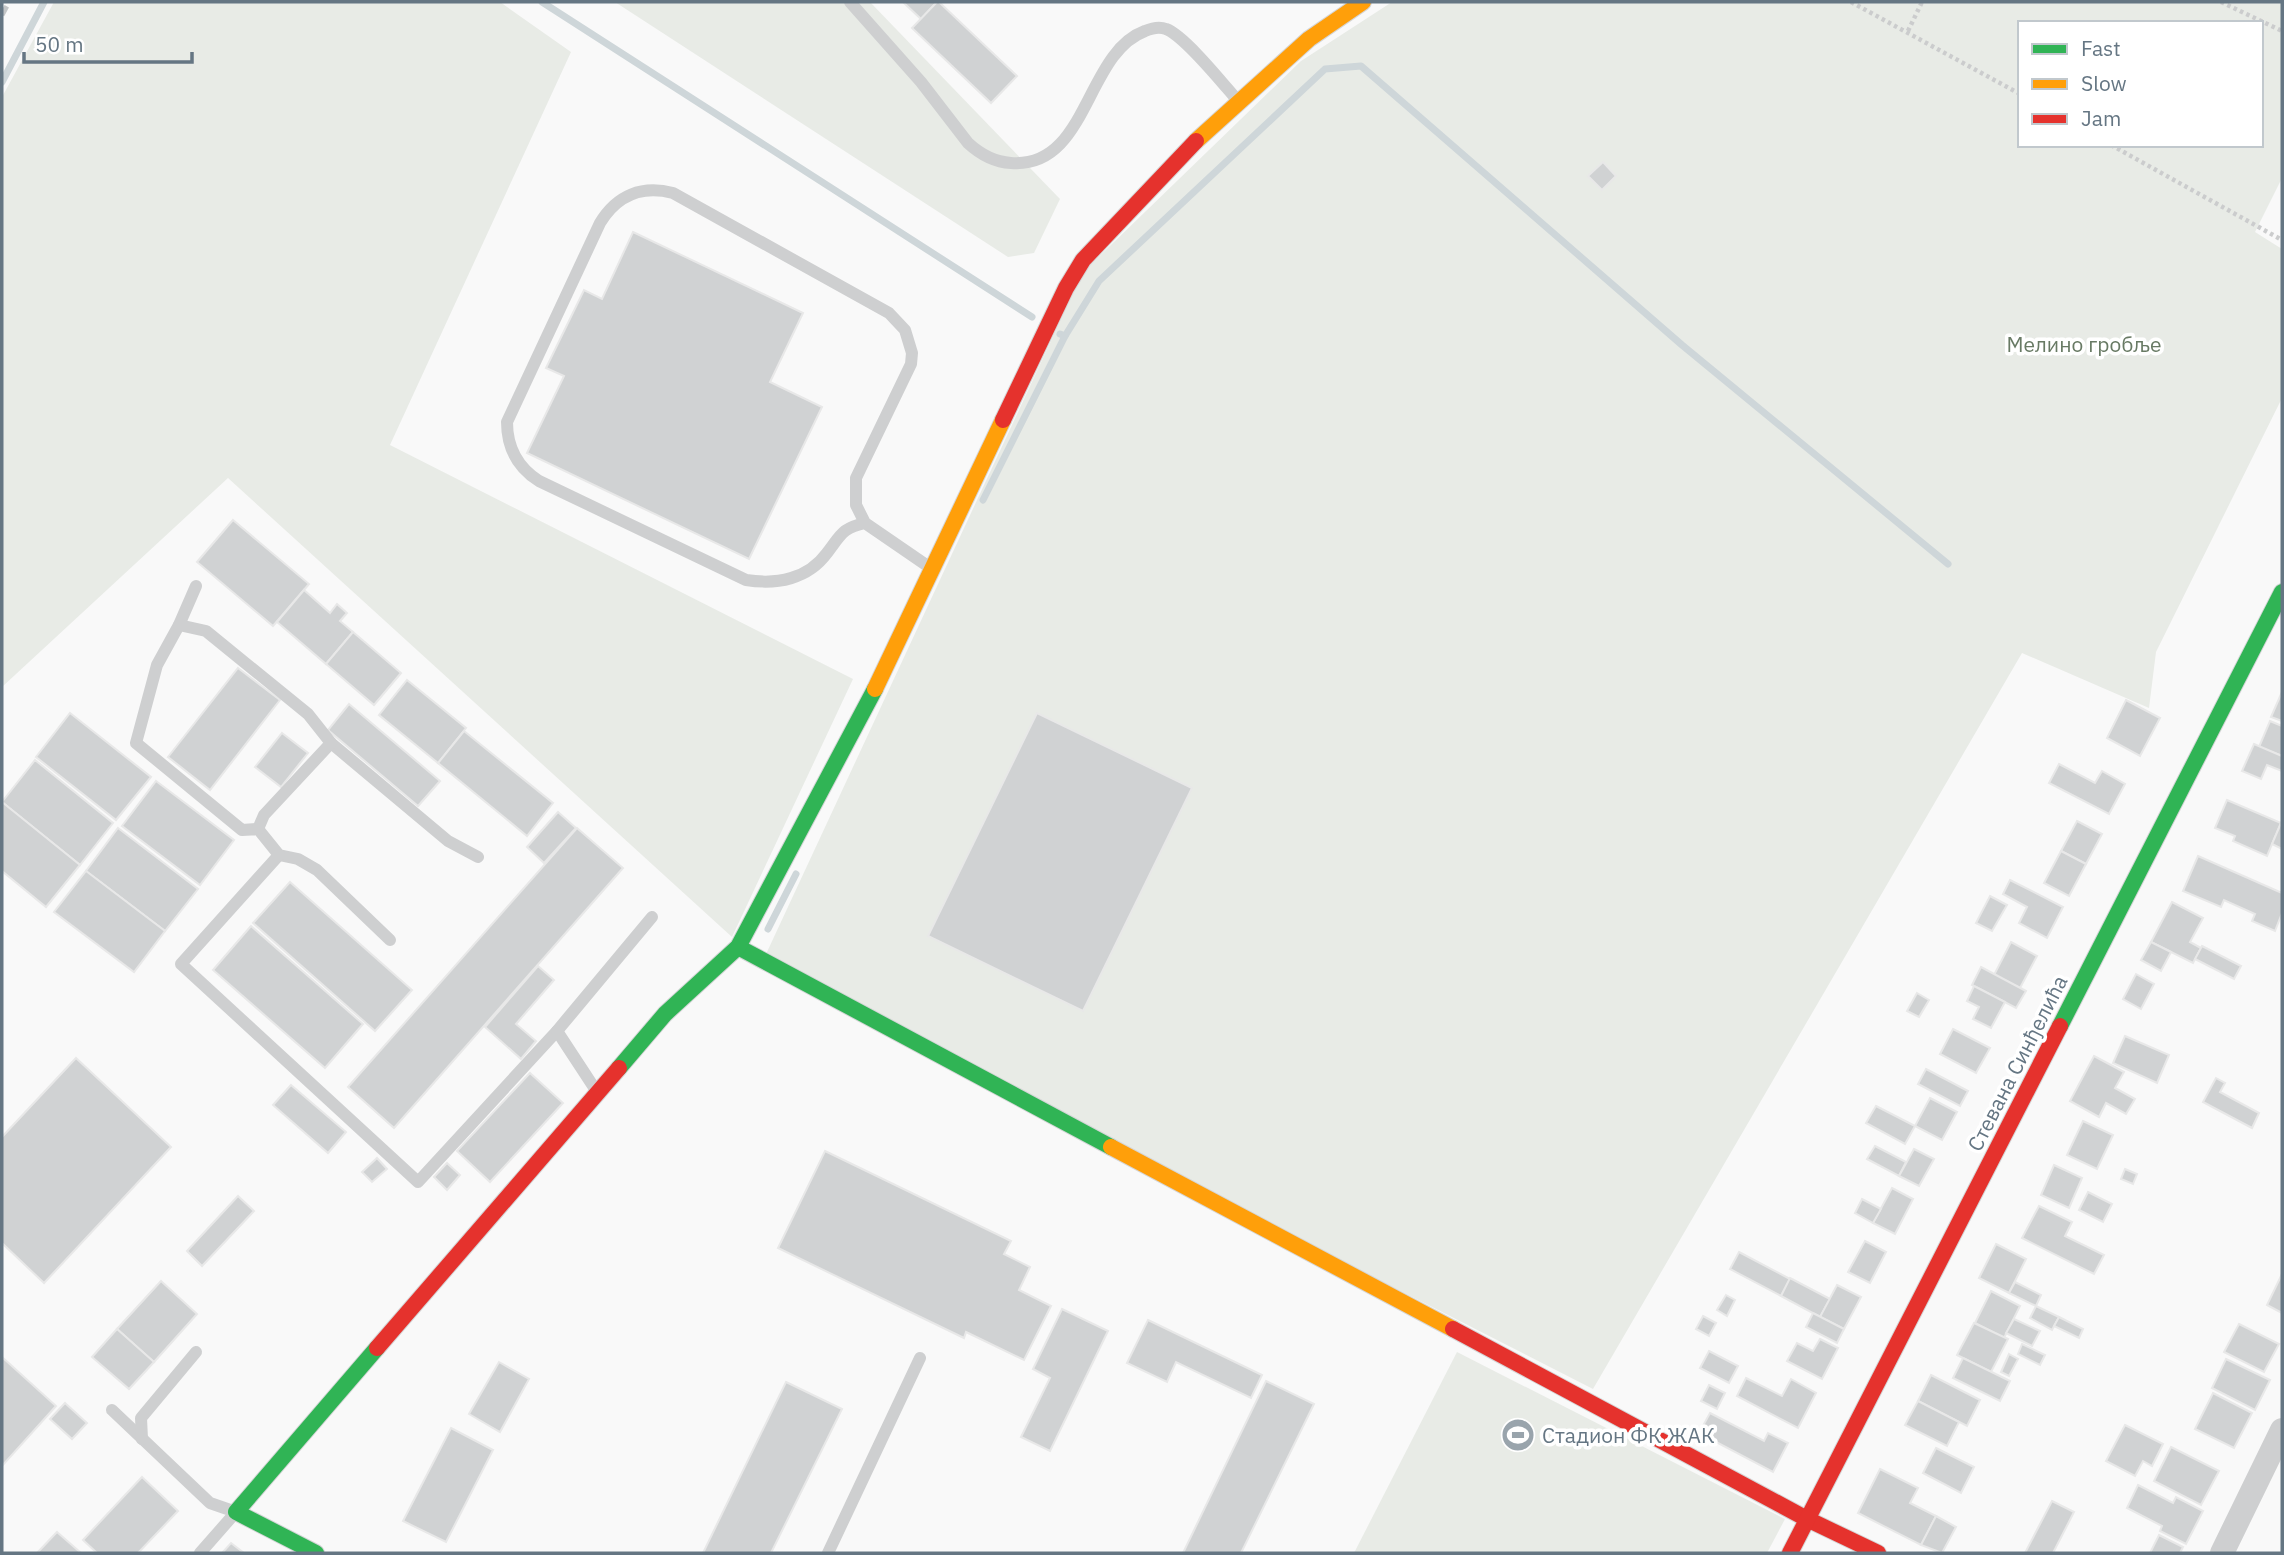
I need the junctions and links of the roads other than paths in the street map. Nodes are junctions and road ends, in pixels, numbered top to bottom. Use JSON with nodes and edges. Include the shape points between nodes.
{"nodes":[{"id":1,"x":850,"y":2,"type":"edge"},
{"id":2,"x":1363,"y":2,"type":"edge"},
{"id":3,"x":1238,"y":102,"type":"junction"},
{"id":4,"x":865,"y":523,"type":"junction"},
{"id":5,"x":932,"y":569,"type":"junction"},
{"id":6,"x":196,"y":586,"type":"dead end"},
{"id":7,"x":2282,"y":592,"type":"edge"},
{"id":8,"x":179,"y":625,"type":"junction"},
{"id":9,"x":331,"y":743,"type":"junction"},
{"id":10,"x":258,"y":829,"type":"junction"},
{"id":11,"x":279,"y":855,"type":"junction"},
{"id":12,"x":478,"y":857,"type":"dead end"},
{"id":13,"x":652,"y":917,"type":"dead end"},
{"id":14,"x":390,"y":940,"type":"dead end"},
{"id":15,"x":738,"y":947,"type":"junction"},
{"id":16,"x":557,"y":1031,"type":"junction"},
{"id":17,"x":597,"y":1092,"type":"junction"},
{"id":18,"x":196,"y":1352,"type":"dead end"},
{"id":19,"x":920,"y":1358,"type":"dead end"},
{"id":20,"x":112,"y":1410,"type":"dead end"},
{"id":21,"x":2282,"y":1430,"type":"edge"},
{"id":22,"x":142,"y":1439,"type":"junction"},
{"id":23,"x":236,"y":1512,"type":"junction"},
{"id":24,"x":1807,"y":1519,"type":"junction"},
{"id":25,"x":200,"y":1553,"type":"edge"},
{"id":26,"x":316,"y":1553,"type":"edge"},
{"id":27,"x":828,"y":1553,"type":"edge"},
{"id":28,"x":1790,"y":1553,"type":"edge"},
{"id":29,"x":1878,"y":1553,"type":"edge"},
{"id":30,"x":2222,"y":1553,"type":"edge"}],
"edges":[{"from":1,"to":3,"type":"lane","via":[[914,73],[968,143],[997,161],[1019,164],[1054,150],[1072,130],[1119,48],[1133,36],[1156,27],[1171,31],[1191,49]]},
{"from":2,"to":3,"type":"street","via":[[1309,38]]},
{"from":3,"to":5,"type":"street","via":[[1083,260]]},
{"from":4,"to":4,"type":"lane","via":[[856,505],[856,478],[911,364],[905,330],[889,313],[673,193],[645,190],[622,198],[600,223],[507,422],[509,446],[521,466],[539,481],[746,580],[785,580],[808,571],[838,536]]},
{"from":4,"to":5,"type":"lane"},
{"from":5,"to":15,"type":"street","via":[[862,716]]},
{"from":6,"to":8,"type":"lane"},
{"from":7,"to":24,"type":"street","name":"Стевана Синђелића","via":[[2268,632]]},
{"from":8,"to":9,"type":"lane","via":[[206,631],[308,714]]},
{"from":8,"to":10,"type":"lane","via":[[157,665],[135,743],[243,830]]},
{"from":9,"to":10,"type":"lane","via":[[264,815]]},
{"from":9,"to":12,"type":"lane","via":[[448,841]]},
{"from":10,"to":11,"type":"lane"},
{"from":11,"to":14,"type":"lane","via":[[317,870]]},
{"from":11,"to":16,"type":"lane","via":[[181,964],[418,1182]]},
{"from":13,"to":16,"type":"lane"},
{"from":15,"to":17,"type":"street","via":[[665,1014]]},
{"from":15,"to":24,"type":"street"},
{"from":16,"to":17,"type":"lane"},
{"from":17,"to":23,"type":"street"},
{"from":18,"to":22,"type":"lane","via":[[141,1418]]},
{"from":19,"to":27,"type":"lane"},
{"from":20,"to":22,"type":"lane"},
{"from":21,"to":30,"type":"street"},
{"from":22,"to":23,"type":"lane","via":[[210,1503]]},
{"from":23,"to":25,"type":"lane"},
{"from":23,"to":26,"type":"street"},
{"from":24,"to":28,"type":"street","name":"Стевана Синђелића"},
{"from":24,"to":29,"type":"street"}]}
